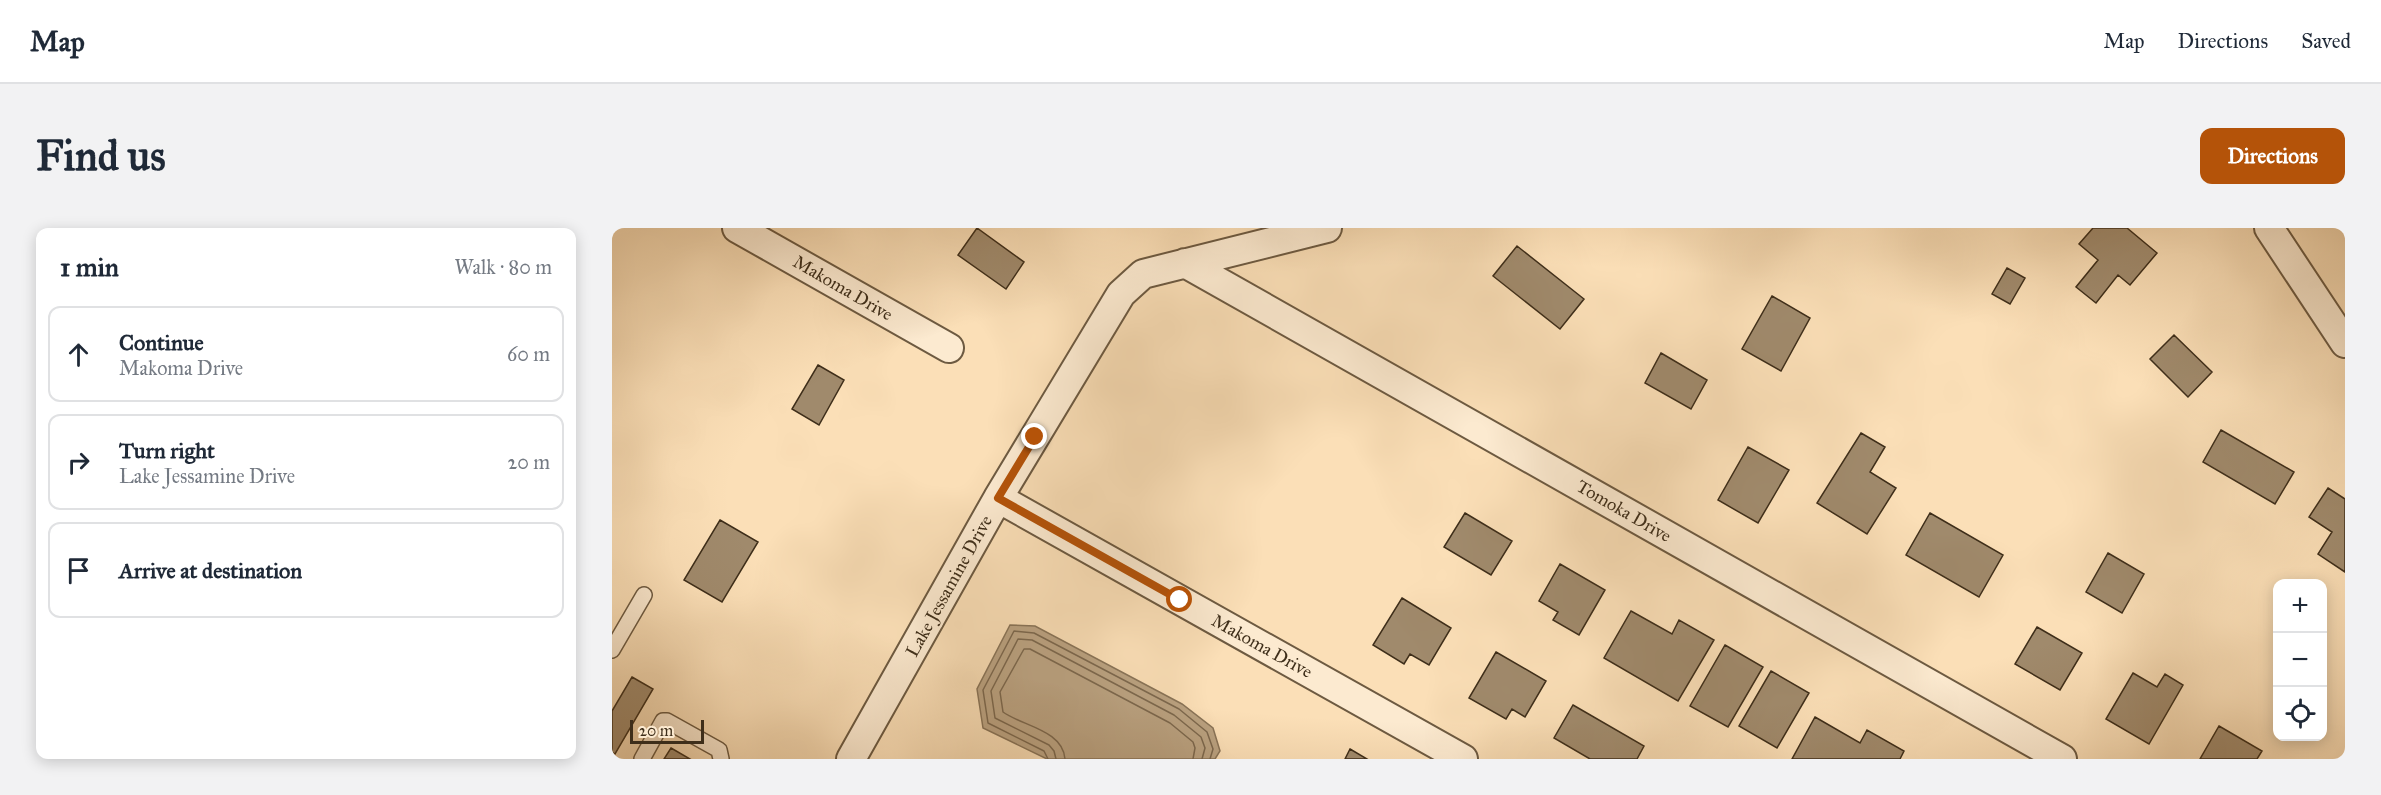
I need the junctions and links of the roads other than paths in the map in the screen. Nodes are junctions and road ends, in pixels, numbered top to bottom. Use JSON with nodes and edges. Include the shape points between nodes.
{"nodes":[{"id":1,"x":737,"y":228,"type":"edge"},
{"id":2,"x":1327,"y":228,"type":"edge"},
{"id":3,"x":2270,"y":228,"type":"edge"},
{"id":4,"x":1185,"y":263,"type":"junction"},
{"id":5,"x":2345,"y":343,"type":"edge"},
{"id":6,"x":949,"y":348,"type":"dead end"},
{"id":7,"x":998,"y":498,"type":"junction"},
{"id":8,"x":644,"y":595,"type":"dead end"},
{"id":9,"x":612,"y":650,"type":"edge"},
{"id":10,"x":2045,"y":755,"type":"edge"},
{"id":11,"x":642,"y":759,"type":"edge"},
{"id":12,"x":722,"y":759,"type":"edge"},
{"id":13,"x":851,"y":759,"type":"edge"},
{"id":14,"x":1463,"y":759,"type":"edge"}],
"edges":[{"from":1,"to":6,"type":"street","name":"Makoma Drive"},
{"from":2,"to":4,"type":"street","name":"Lake Jessamine Drive"},
{"from":3,"to":5,"type":"street"},
{"from":4,"to":7,"type":"street","name":"Lake Jessamine Drive","via":[[1143,274],[1121,294]]},
{"from":4,"to":10,"type":"street","name":"Tomoka Drive"},
{"from":7,"to":13,"type":"street","name":"Lake Jessamine Drive"},
{"from":7,"to":14,"type":"street","name":"Makoma Drive"},
{"from":8,"to":9,"type":"lane"},
{"from":11,"to":12,"type":"lane","via":[[663,721],[667,721],[719,750]]}]}
